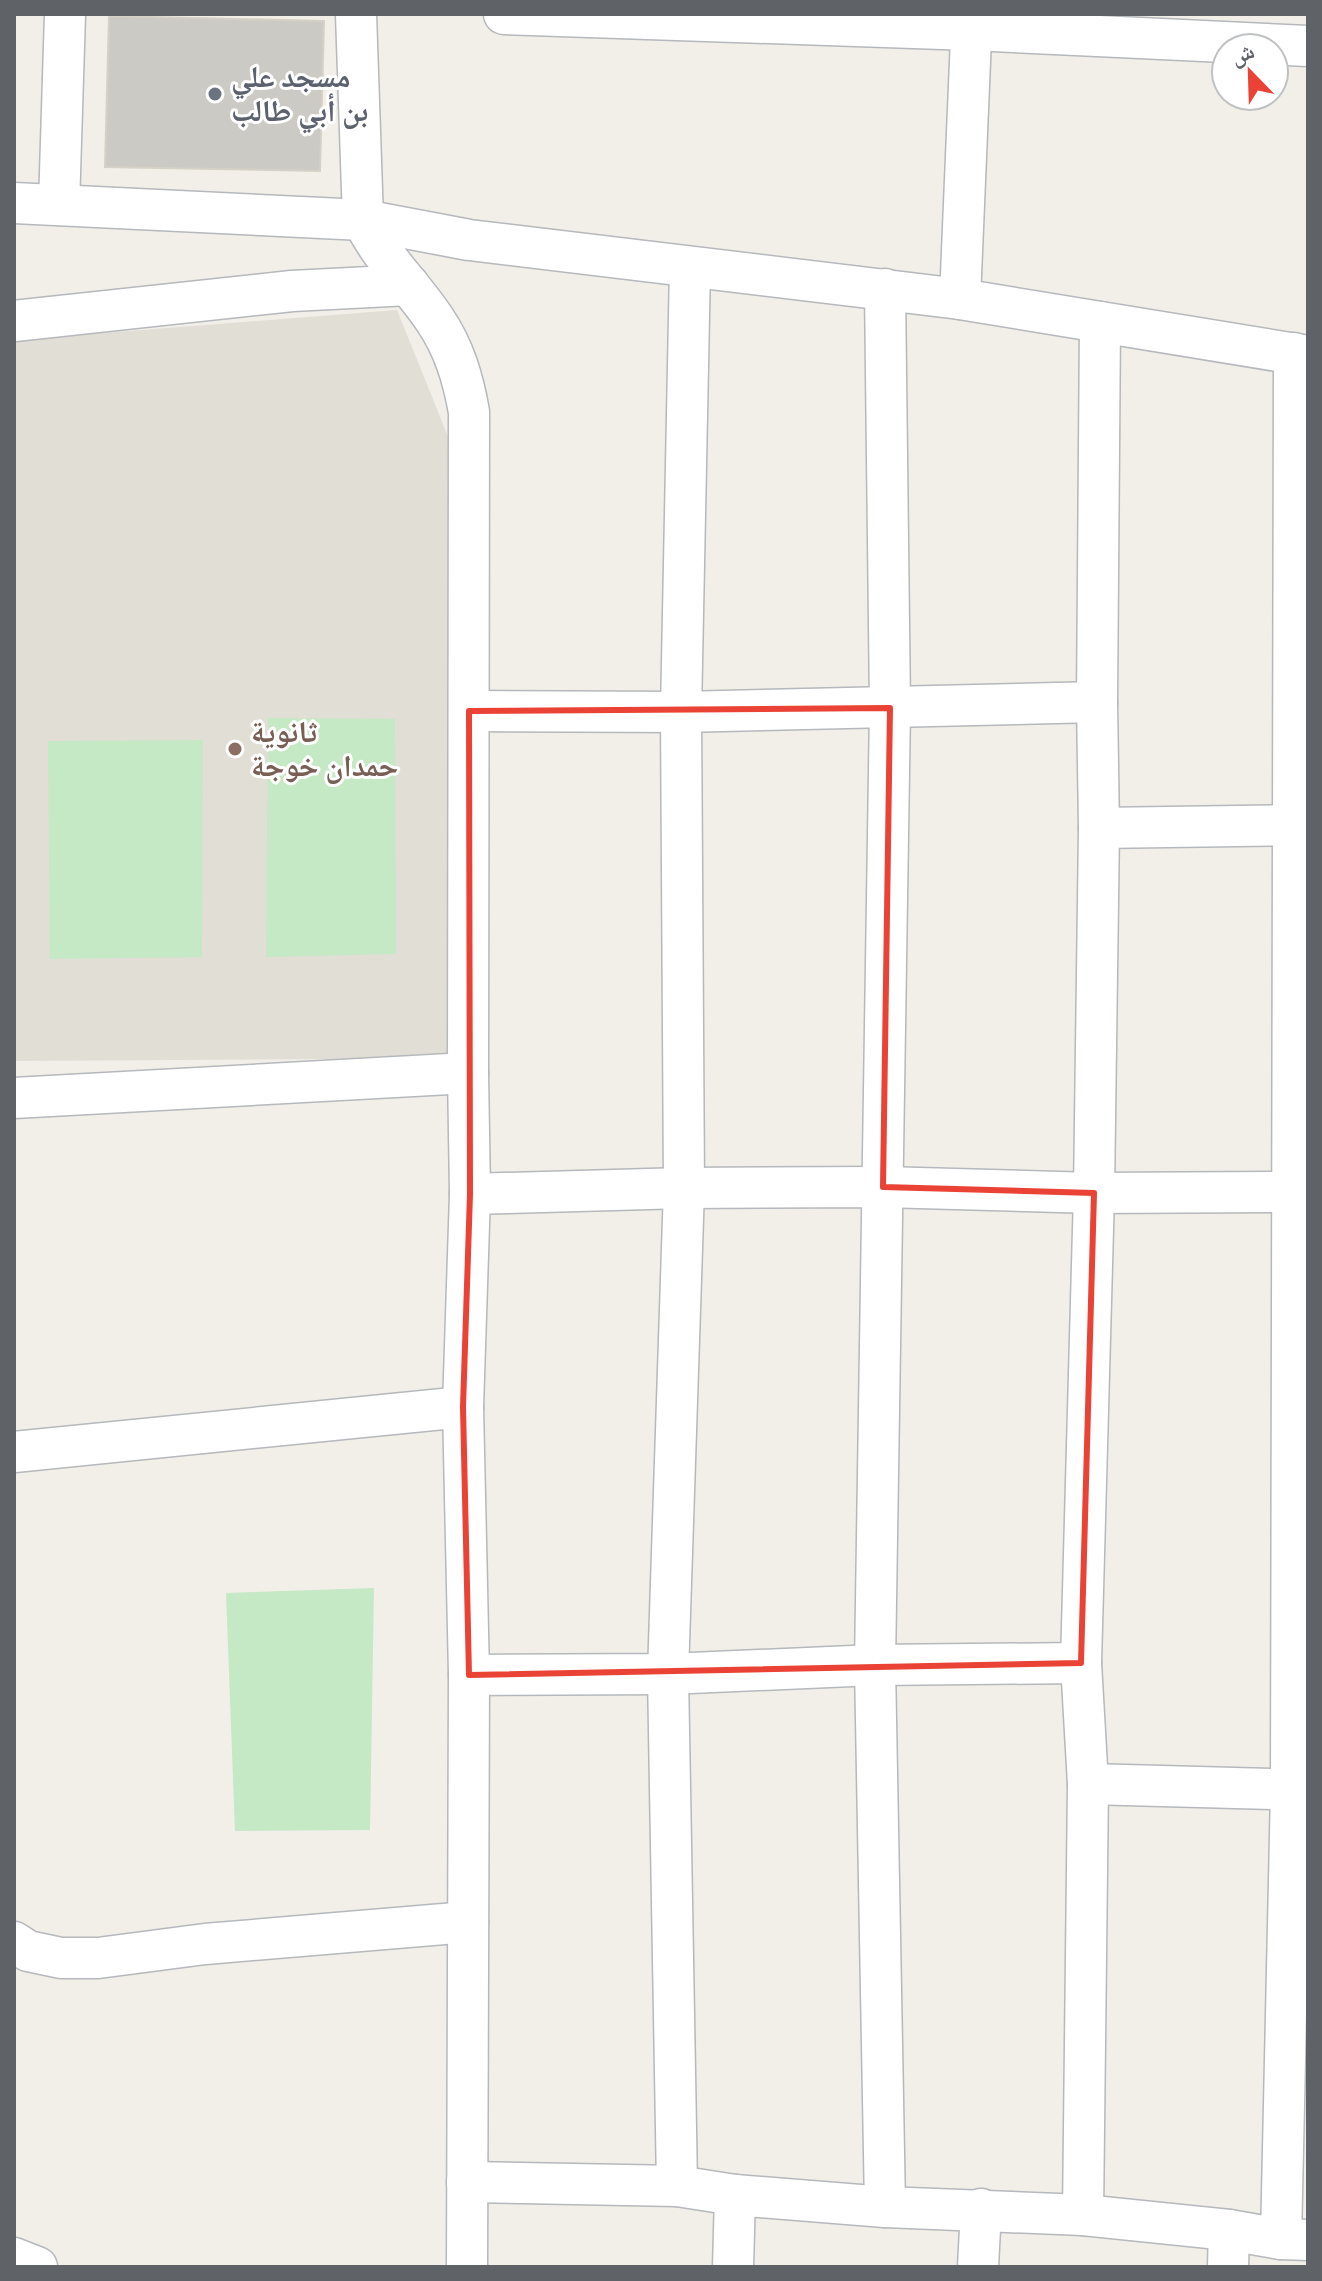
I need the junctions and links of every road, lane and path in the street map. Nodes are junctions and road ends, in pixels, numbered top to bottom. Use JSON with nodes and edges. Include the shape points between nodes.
{"nodes":[{"id":1,"x":65,"y":14,"type":"edge"},
{"id":2,"x":356,"y":14,"type":"edge"},
{"id":3,"x":504,"y":14,"type":"edge"},
{"id":4,"x":971,"y":22,"type":"edge"},
{"id":5,"x":1308,"y":46,"type":"edge"},
{"id":6,"x":14,"y":203,"type":"edge"},
{"id":7,"x":59,"y":205,"type":"junction"},
{"id":8,"x":363,"y":220,"type":"junction"},
{"id":9,"x":690,"y":267,"type":"junction"},
{"id":10,"x":409,"y":285,"type":"junction"},
{"id":11,"x":885,"y":289,"type":"junction"},
{"id":12,"x":960,"y":299,"type":"junction"},
{"id":13,"x":14,"y":321,"type":"edge"},
{"id":14,"x":1100,"y":322,"type":"junction"},
{"id":15,"x":1301,"y":354,"type":"edge"},
{"id":16,"x":1097,"y":702,"type":"junction"},
{"id":17,"x":890,"y":708,"type":"junction"},
{"id":18,"x":469,"y":711,"type":"junction"},
{"id":19,"x":681,"y":712,"type":"junction"},
{"id":20,"x":1301,"y":824,"type":"edge"},
{"id":21,"x":1099,"y":828,"type":"junction"},
{"id":22,"x":468,"y":1073,"type":"junction"},
{"id":23,"x":14,"y":1098,"type":"edge"},
{"id":24,"x":1300,"y":1098,"type":"edge"},
{"id":25,"x":883,"y":1187,"type":"junction"},
{"id":26,"x":684,"y":1188,"type":"junction"},
{"id":27,"x":1293,"y":1192,"type":"junction"},
{"id":28,"x":1094,"y":1193,"type":"junction"},
{"id":29,"x":470,"y":1194,"type":"junction"},
{"id":30,"x":1300,"y":1314,"type":"edge"},
{"id":31,"x":463,"y":1407,"type":"junction"},
{"id":32,"x":14,"y":1452,"type":"edge"},
{"id":33,"x":1081,"y":1663,"type":"junction"},
{"id":34,"x":875,"y":1665,"type":"junction"},
{"id":35,"x":668,"y":1674,"type":"junction"},
{"id":36,"x":469,"y":1675,"type":"junction"},
{"id":37,"x":1088,"y":1784,"type":"junction"},
{"id":38,"x":1300,"y":1790,"type":"edge"},
{"id":39,"x":468,"y":1922,"type":"junction"},
{"id":40,"x":14,"y":1942,"type":"edge"},
{"id":41,"x":467,"y":2182,"type":"junction"},
{"id":42,"x":677,"y":2186,"type":"junction"},
{"id":43,"x":735,"y":2195,"type":"junction"},
{"id":44,"x":885,"y":2207,"type":"junction"},
{"id":45,"x":981,"y":2209,"type":"junction"},
{"id":46,"x":1083,"y":2215,"type":"junction"},
{"id":47,"x":1294,"y":2239,"type":"edge"},
{"id":48,"x":1229,"y":2249,"type":"edge"},
{"id":49,"x":14,"y":2258,"type":"edge"},
{"id":50,"x":37,"y":2267,"type":"edge"},
{"id":51,"x":467,"y":2267,"type":"edge"},
{"id":52,"x":733,"y":2267,"type":"edge"},
{"id":53,"x":978,"y":2267,"type":"edge"}],
"edges":[{"from":1,"to":7,"type":"street"},
{"from":2,"to":8,"type":"street"},
{"from":3,"to":4,"type":"street"},
{"from":4,"to":5,"type":"street"},
{"from":4,"to":12,"type":"street"},
{"from":6,"to":7,"type":"street"},
{"from":7,"to":8,"type":"street"},
{"from":8,"to":9,"type":"street","via":[[469,240]]},
{"from":8,"to":10,"type":"street"},
{"from":9,"to":11,"type":"street"},
{"from":9,"to":19,"type":"street"},
{"from":10,"to":13,"type":"street","via":[[292,291]]},
{"from":10,"to":18,"type":"street","via":[[458,363],[469,412]]},
{"from":11,"to":12,"type":"street"},
{"from":11,"to":17,"type":"street"},
{"from":12,"to":14,"type":"street"},
{"from":14,"to":15,"type":"street"},
{"from":14,"to":16,"type":"street"},
{"from":15,"to":20,"type":"street"},
{"from":16,"to":17,"type":"street"},
{"from":16,"to":21,"type":"street"},
{"from":17,"to":19,"type":"street"},
{"from":17,"to":25,"type":"street"},
{"from":18,"to":19,"type":"street"},
{"from":18,"to":22,"type":"street"},
{"from":19,"to":26,"type":"street"},
{"from":20,"to":21,"type":"street"},
{"from":20,"to":24,"type":"street"},
{"from":21,"to":28,"type":"street"},
{"from":22,"to":23,"type":"street"},
{"from":22,"to":29,"type":"street"},
{"from":24,"to":27,"type":"street"},
{"from":25,"to":26,"type":"street"},
{"from":25,"to":28,"type":"street"},
{"from":25,"to":34,"type":"street"},
{"from":26,"to":29,"type":"street"},
{"from":26,"to":35,"type":"street"},
{"from":27,"to":28,"type":"street"},
{"from":27,"to":30,"type":"street"},
{"from":28,"to":33,"type":"street"},
{"from":29,"to":31,"type":"street"},
{"from":30,"to":38,"type":"street"},
{"from":31,"to":32,"type":"street"},
{"from":31,"to":36,"type":"street"},
{"from":33,"to":34,"type":"street"},
{"from":33,"to":37,"type":"street"},
{"from":34,"to":35,"type":"street"},
{"from":34,"to":44,"type":"street"},
{"from":35,"to":36,"type":"street"},
{"from":35,"to":42,"type":"street"},
{"from":36,"to":39,"type":"street"},
{"from":37,"to":38,"type":"street"},
{"from":37,"to":46,"type":"street"},
{"from":38,"to":47,"type":"street"},
{"from":39,"to":40,"type":"street","via":[[98,1958],[61,1958],[28,1951]]},
{"from":39,"to":41,"type":"street"},
{"from":41,"to":42,"type":"street"},
{"from":41,"to":51,"type":"street"},
{"from":42,"to":43,"type":"street"},
{"from":43,"to":44,"type":"street"},
{"from":43,"to":52,"type":"street"},
{"from":44,"to":45,"type":"street"},
{"from":45,"to":46,"type":"street"},
{"from":45,"to":53,"type":"street"},
{"from":46,"to":48,"type":"street"},
{"from":47,"to":48,"type":"street"},
{"from":49,"to":50,"type":"street"}]}
